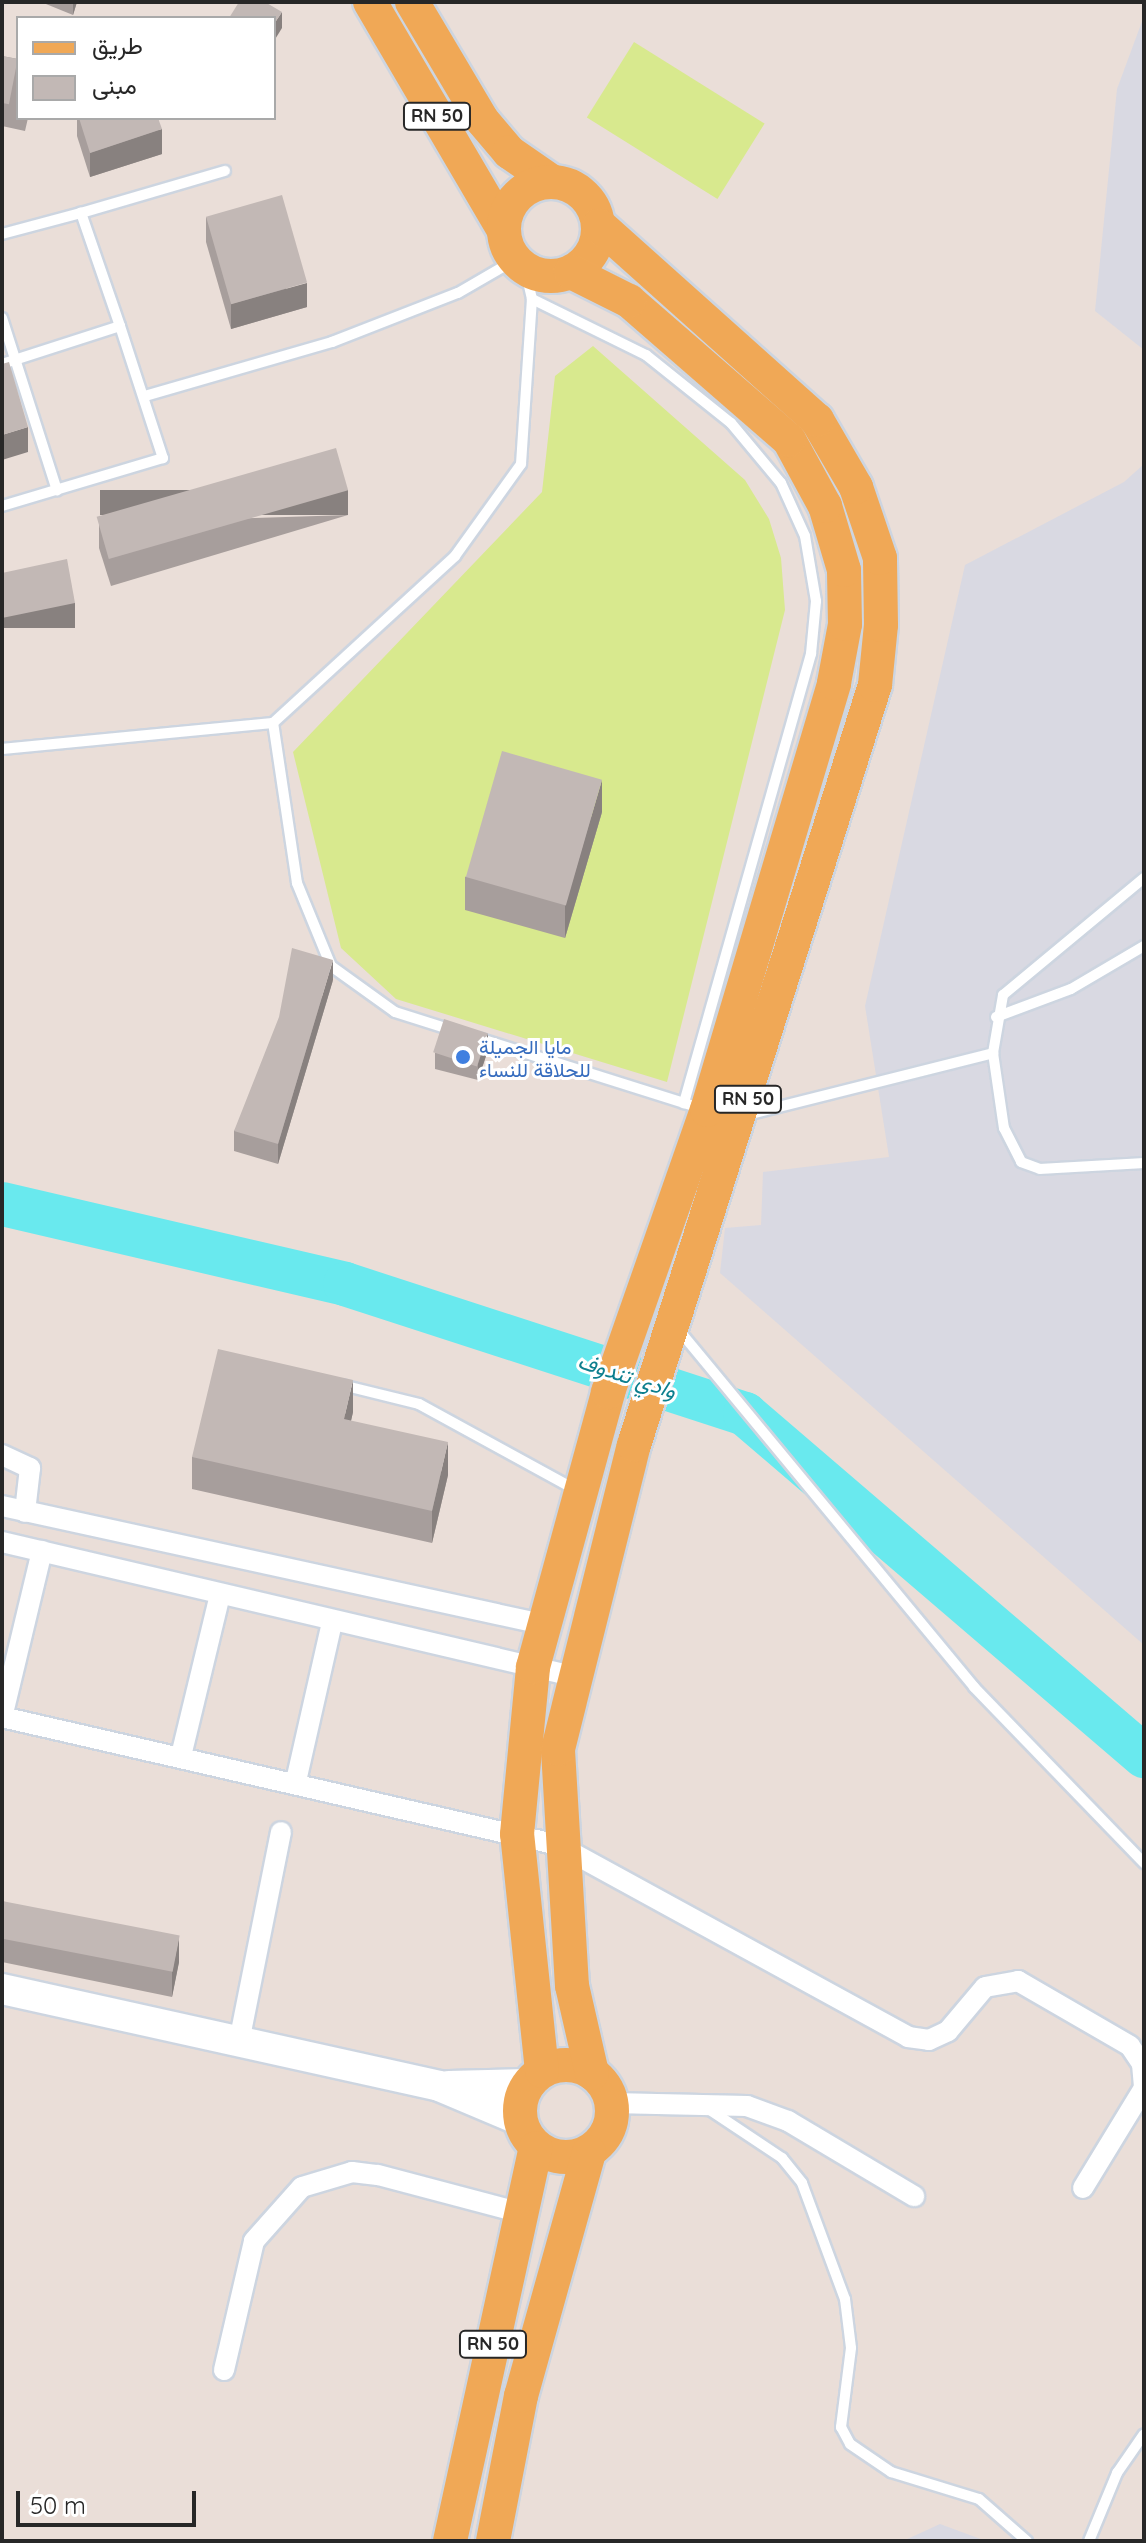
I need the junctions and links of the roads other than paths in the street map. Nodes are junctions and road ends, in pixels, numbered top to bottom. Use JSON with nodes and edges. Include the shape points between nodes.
{"nodes":[{"id":1,"x":370,"y":2,"type":"edge"},
{"id":2,"x":412,"y":2,"type":"edge"},
{"id":3,"x":225,"y":171,"type":"dead end"},
{"id":4,"x":551,"y":181,"type":"junction"},
{"id":5,"x":81,"y":213,"type":"junction"},
{"id":6,"x":599,"y":225,"type":"junction"},
{"id":7,"x":2,"y":234,"type":"edge"},
{"id":8,"x":519,"y":264,"type":"junction"},
{"id":9,"x":571,"y":272,"type":"junction"},
{"id":10,"x":2,"y":318,"type":"edge"},
{"id":11,"x":120,"y":326,"type":"junction"},
{"id":12,"x":15,"y":360,"type":"junction"},
{"id":13,"x":2,"y":364,"type":"edge"},
{"id":14,"x":145,"y":396,"type":"junction"},
{"id":15,"x":57,"y":490,"type":"junction"},
{"id":16,"x":2,"y":506,"type":"edge"},
{"id":17,"x":273,"y":723,"type":"junction"},
{"id":18,"x":2,"y":749,"type":"edge"},
{"id":19,"x":1144,"y":878,"type":"edge"},
{"id":20,"x":1144,"y":946,"type":"edge"},
{"id":21,"x":996,"y":1017,"type":"junction"},
{"id":22,"x":993,"y":1053,"type":"junction"},
{"id":23,"x":696,"y":1107,"type":"junction"},
{"id":24,"x":743,"y":1116,"type":"junction"},
{"id":25,"x":1144,"y":1163,"type":"edge"},
{"id":26,"x":671,"y":1321,"type":"junction"},
{"id":27,"x":333,"y":1383,"type":"edge"},
{"id":28,"x":2,"y":1455,"type":"edge"},
{"id":29,"x":580,"y":1492,"type":"junction"},
{"id":30,"x":2,"y":1506,"type":"edge"},
{"id":31,"x":25,"y":1512,"type":"junction"},
{"id":32,"x":2,"y":1542,"type":"edge"},
{"id":33,"x":42,"y":1551,"type":"junction"},
{"id":34,"x":220,"y":1595,"type":"junction"},
{"id":35,"x":332,"y":1622,"type":"junction"},
{"id":36,"x":542,"y":1624,"type":"junction"},
{"id":37,"x":533,"y":1667,"type":"junction"},
{"id":38,"x":573,"y":1676,"type":"junction"},
{"id":39,"x":181,"y":1756,"type":"junction"},
{"id":40,"x":296,"y":1781,"type":"junction"},
{"id":41,"x":281,"y":1832,"type":"dead end"},
{"id":42,"x":517,"y":1834,"type":"junction"},
{"id":43,"x":558,"y":1845,"type":"junction"},
{"id":44,"x":1144,"y":1863,"type":"edge"},
{"id":45,"x":2,"y":1989,"type":"edge"},
{"id":46,"x":239,"y":2042,"type":"junction"},
{"id":47,"x":592,"y":2073,"type":"junction"},
{"id":48,"x":535,"y":2078,"type":"junction"},
{"id":49,"x":439,"y":2086,"type":"junction"},
{"id":50,"x":696,"y":2100,"type":"junction"},
{"id":51,"x":612,"y":2103,"type":"junction"},
{"id":52,"x":528,"y":2134,"type":"junction"},
{"id":53,"x":589,"y":2152,"type":"junction"},
{"id":54,"x":1083,"y":2188,"type":"dead end"},
{"id":55,"x":914,"y":2196,"type":"dead end"},
{"id":56,"x":522,"y":2213,"type":"junction"},
{"id":57,"x":224,"y":2370,"type":"dead end"},
{"id":58,"x":1144,"y":2434,"type":"edge"},
{"id":59,"x":450,"y":2541,"type":"edge"},
{"id":60,"x":493,"y":2541,"type":"edge"},
{"id":61,"x":1027,"y":2541,"type":"edge"},
{"id":62,"x":1089,"y":2541,"type":"edge"}],
"edges":[{"from":1,"to":8,"type":"main road","number":"RN 50"},
{"from":2,"to":4,"type":"main road","number":"RN 50","via":[[482,120],[509,152]]},
{"from":3,"to":5,"type":"lane"},
{"from":4,"to":6,"type":"main road","via":[[589,199]]},
{"from":4,"to":8,"type":"main road","via":[[523,191]]},
{"from":5,"to":7,"type":"lane"},
{"from":5,"to":11,"type":"lane"},
{"from":6,"to":9,"type":"main road","via":[[592,253]]},
{"from":6,"to":24,"type":"main road","number":"RN 50","via":[[817,420],[856,487],[880,558],[875,685]]},
{"from":8,"to":9,"type":"main road"},
{"from":8,"to":14,"type":"lane","via":[[332,342]]},
{"from":8,"to":17,"type":"lane","via":[[521,464],[455,556]]},
{"from":8,"to":23,"type":"lane","via":[[731,423],[781,483],[805,536],[816,601],[811,654]]},
{"from":9,"to":23,"type":"main road","number":"RN 50","via":[[629,301],[789,440],[825,506],[844,570],[834,683]]},
{"from":10,"to":12,"type":"lane"},
{"from":11,"to":12,"type":"lane"},
{"from":11,"to":14,"type":"lane"},
{"from":12,"to":13,"type":"lane"},
{"from":12,"to":15,"type":"lane"},
{"from":14,"to":15,"type":"lane","via":[[163,458]]},
{"from":15,"to":16,"type":"lane"},
{"from":17,"to":18,"type":"lane"},
{"from":17,"to":23,"type":"lane","via":[[297,883],[331,966],[395,1012]]},
{"from":19,"to":21,"type":"lane","via":[[1022,973]]},
{"from":20,"to":21,"type":"lane","via":[[1071,989]]},
{"from":21,"to":22,"type":"lane"},
{"from":22,"to":24,"type":"lane"},
{"from":22,"to":25,"type":"lane","via":[[1004,1128],[1021,1162],[1040,1169]]},
{"from":23,"to":24,"type":"lane"},
{"from":23,"to":29,"type":"main road","number":"RN 50"},
{"from":24,"to":26,"type":"main road","number":"RN 50"},
{"from":26,"to":38,"type":"main road","number":"RN 50"},
{"from":26,"to":44,"type":"lane","via":[[974,1687]]},
{"from":27,"to":29,"type":"lane","via":[[419,1404]]},
{"from":28,"to":31,"type":"street","via":[[30,1468]]},
{"from":29,"to":36,"type":"main road","number":"RN 50"},
{"from":30,"to":31,"type":"street"},
{"from":31,"to":36,"type":"street"},
{"from":32,"to":33,"type":"street"},
{"from":33,"to":34,"type":"street"},
{"from":33,"to":39,"type":"street","via":[[2,1717]]},
{"from":34,"to":35,"type":"street"},
{"from":34,"to":39,"type":"street"},
{"from":35,"to":37,"type":"street"},
{"from":35,"to":40,"type":"street"},
{"from":36,"to":37,"type":"main road","number":"RN 50"},
{"from":37,"to":38,"type":"street"},
{"from":37,"to":42,"type":"main road","number":"RN 50"},
{"from":38,"to":43,"type":"main road","number":"RN 50","via":[[558,1749]]},
{"from":39,"to":40,"type":"street"},
{"from":40,"to":42,"type":"street"},
{"from":41,"to":46,"type":"street"},
{"from":42,"to":43,"type":"street"},
{"from":42,"to":48,"type":"main road","number":"RN 50"},
{"from":43,"to":47,"type":"main road","number":"RN 50","via":[[572,1986]]},
{"from":43,"to":54,"type":"street","via":[[908,2037],[929,2040],[948,2031],[985,1987],[1001,1980],[1018,1981],[1130,2046],[1142,2064],[1144,2088]]},
{"from":45,"to":46,"type":"main road"},
{"from":46,"to":49,"type":"main road"},
{"from":47,"to":48,"type":"main road","via":[[576,2066]]},
{"from":47,"to":51,"type":"main road"},
{"from":48,"to":49,"type":"main road"},
{"from":48,"to":52,"type":"main road"},
{"from":49,"to":52,"type":"main road"},
{"from":50,"to":51,"type":"street"},
{"from":50,"to":55,"type":"street","via":[[788,2121]]},
{"from":50,"to":61,"type":"lane","via":[[782,2158],[802,2183],[845,2299],[851,2348],[841,2427],[850,2444],[891,2472],[979,2499]]},
{"from":51,"to":53,"type":"main road","via":[[611,2122]]},
{"from":52,"to":53,"type":"main road","via":[[571,2158]]},
{"from":52,"to":56,"type":"main road","number":"RN 50"},
{"from":53,"to":60,"type":"main road","number":"RN 50","via":[[521,2396]]},
{"from":56,"to":57,"type":"street","via":[[378,2175],[352,2172],[302,2187],[254,2241]]},
{"from":56,"to":59,"type":"main road","number":"RN 50"},
{"from":58,"to":62,"type":"lane","via":[[1117,2473]]}]}
